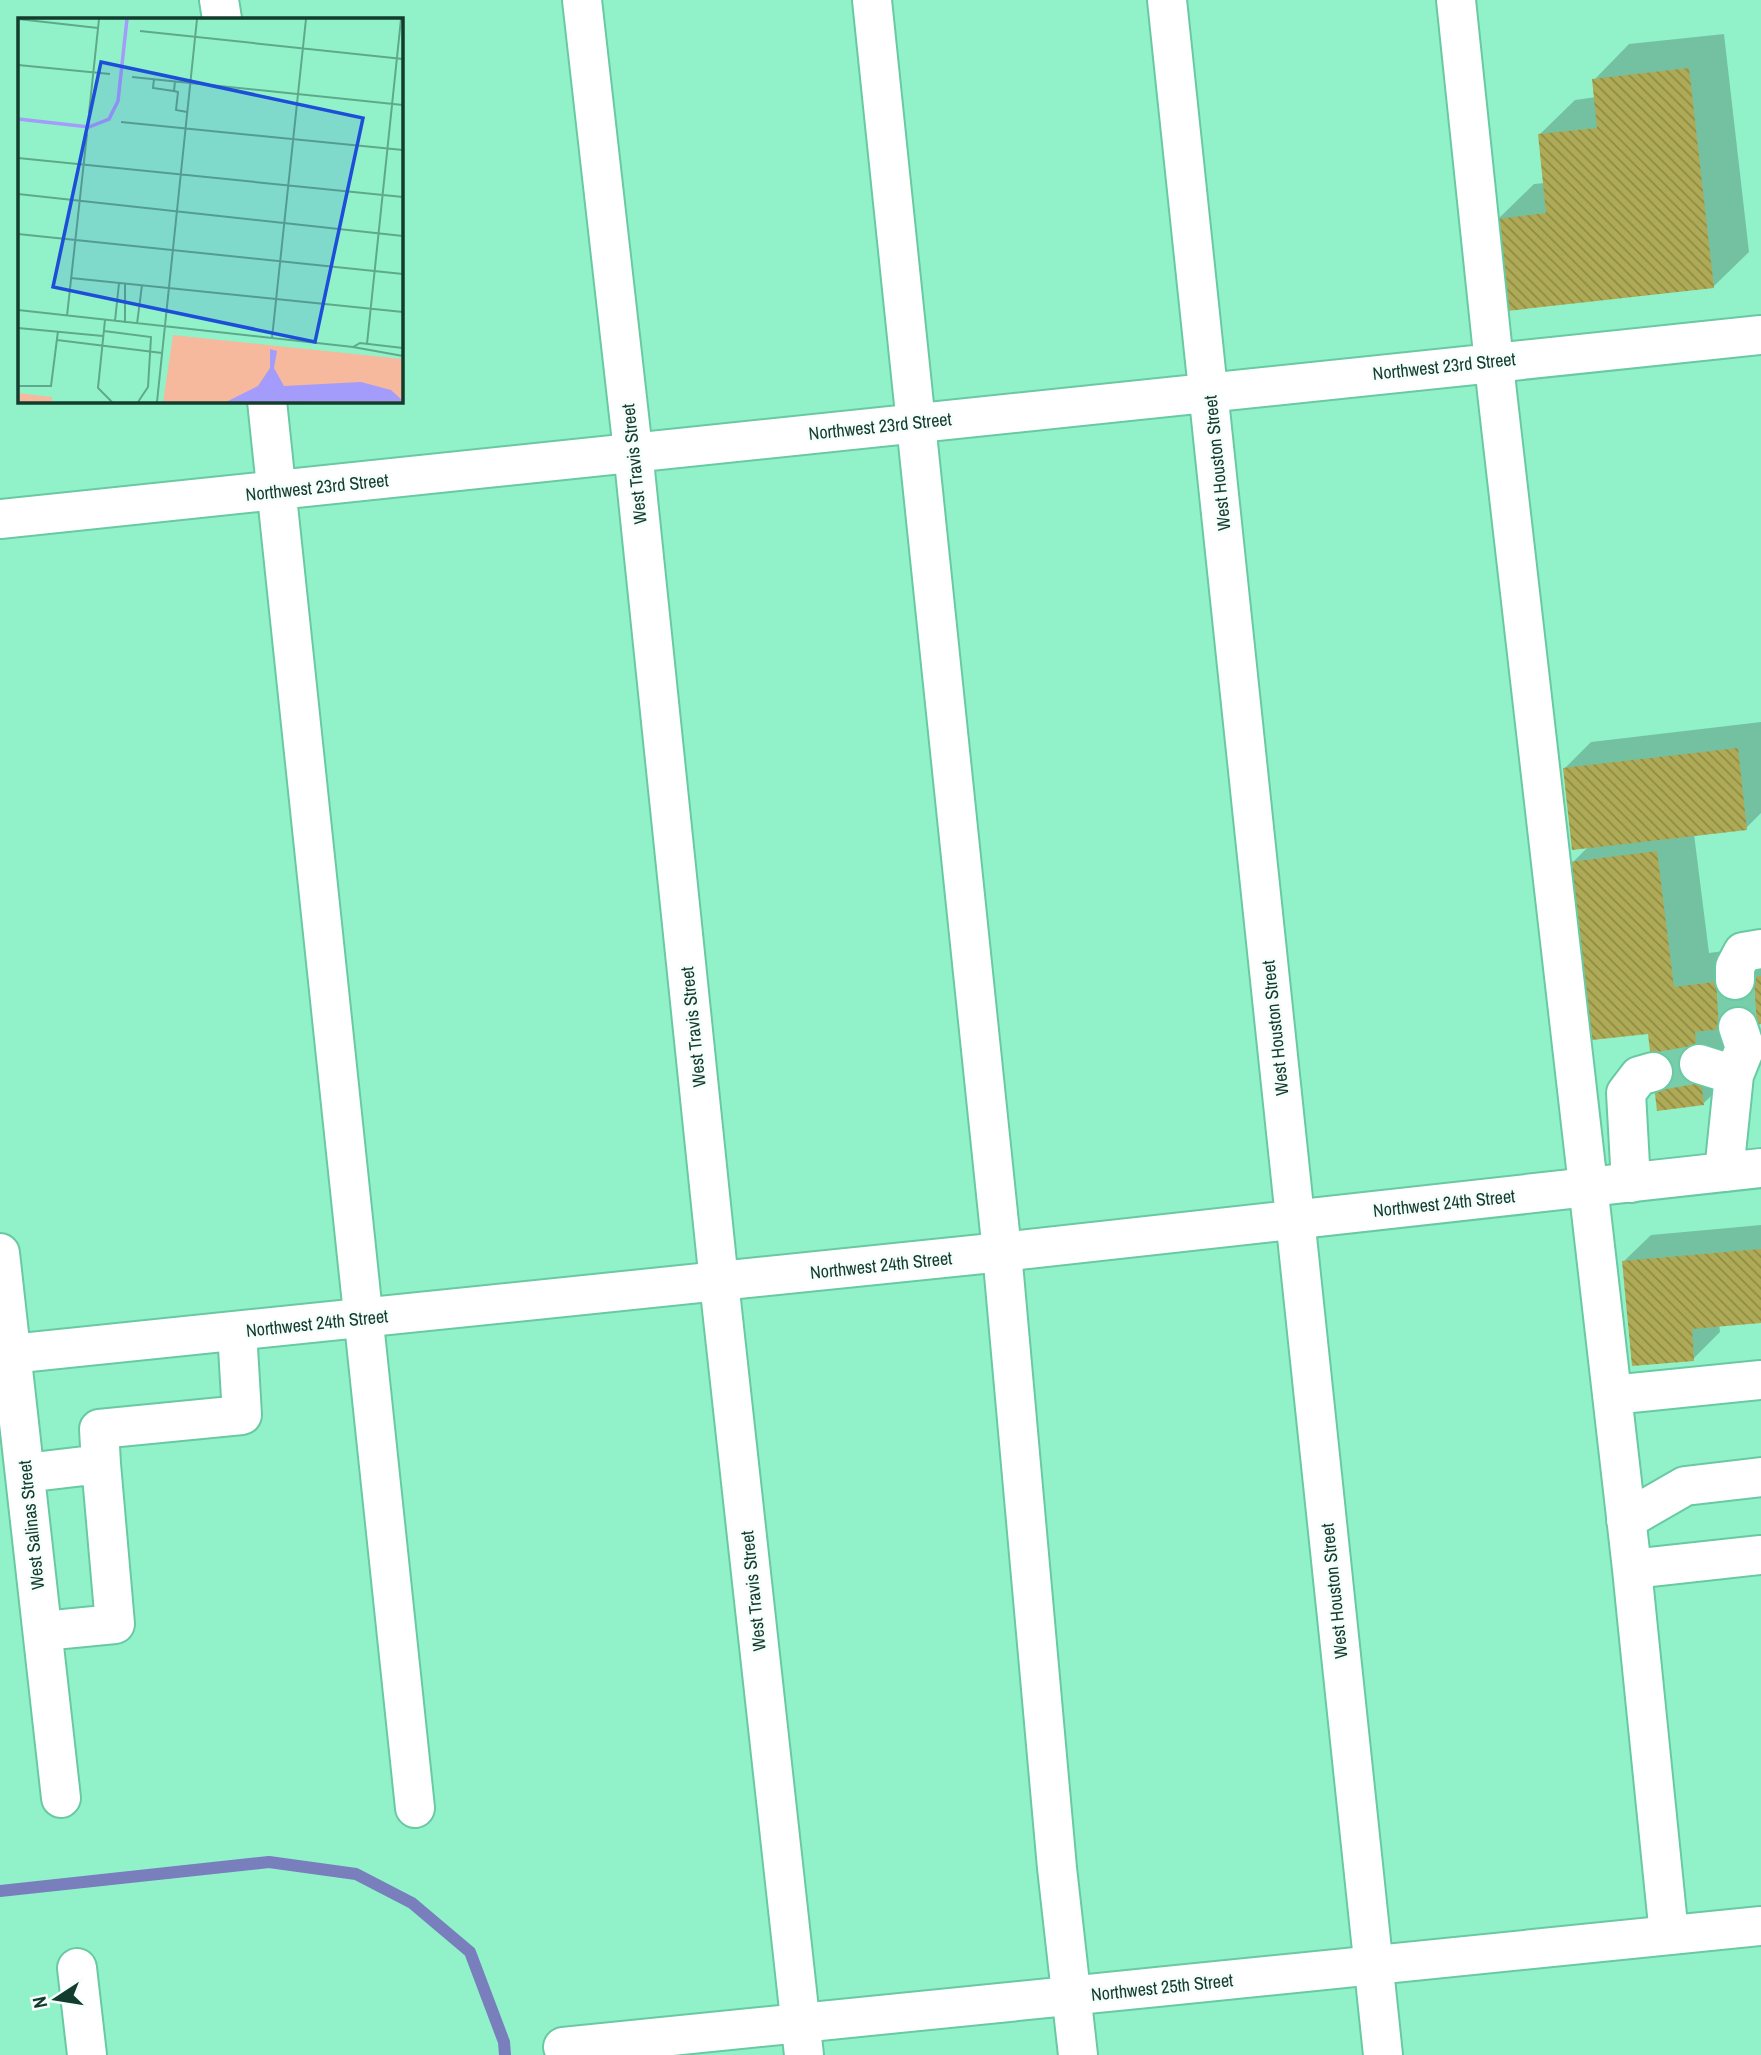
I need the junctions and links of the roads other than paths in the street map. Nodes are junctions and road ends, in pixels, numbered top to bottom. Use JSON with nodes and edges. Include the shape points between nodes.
{"nodes":[{"id":1,"x":219,"y":0,"type":"edge"},
{"id":2,"x":582,"y":0,"type":"edge"},
{"id":3,"x":872,"y":0,"type":"edge"},
{"id":4,"x":1167,"y":0,"type":"edge"},
{"id":5,"x":1456,"y":0,"type":"edge"},
{"id":6,"x":222,"y":18,"type":"edge"},
{"id":7,"x":1761,"y":335,"type":"edge"},
{"id":8,"x":1493,"y":360,"type":"junction"},
{"id":9,"x":1210,"y":390,"type":"junction"},
{"id":10,"x":267,"y":402,"type":"edge"},
{"id":11,"x":916,"y":423,"type":"junction"},
{"id":12,"x":633,"y":452,"type":"junction"},
{"id":13,"x":278,"y":492,"type":"junction"},
{"id":14,"x":0,"y":519,"type":"edge"},
{"id":15,"x":1761,"y":949,"type":"edge"},
{"id":16,"x":1735,"y":980,"type":"tunnel mouth"},
{"id":17,"x":1735,"y":1052,"type":"tunnel mouth"},
{"id":18,"x":1653,"y":1072,"type":"tunnel mouth"},
{"id":19,"x":1743,"y":1170,"type":"edge"},
{"id":20,"x":1631,"y":1183,"type":"junction"},
{"id":21,"x":1589,"y":1187,"type":"junction"},
{"id":22,"x":1294,"y":1220,"type":"junction"},
{"id":23,"x":1002,"y":1252,"type":"junction"},
{"id":24,"x":0,"y":1253,"type":"edge"},
{"id":25,"x":719,"y":1282,"type":"junction"},
{"id":26,"x":364,"y":1318,"type":"junction"},
{"id":27,"x":237,"y":1331,"type":"junction"},
{"id":28,"x":6,"y":1355,"type":"edge"},
{"id":29,"x":1761,"y":1380,"type":"edge"},
{"id":30,"x":1612,"y":1395,"type":"junction"},
{"id":31,"x":101,"y":1464,"type":"junction"},
{"id":32,"x":25,"y":1472,"type":"junction"},
{"id":33,"x":1761,"y":1477,"type":"edge"},
{"id":34,"x":1626,"y":1520,"type":"junction"},
{"id":35,"x":1761,"y":1555,"type":"edge"},
{"id":36,"x":1632,"y":1569,"type":"junction"},
{"id":37,"x":43,"y":1631,"type":"junction"},
{"id":38,"x":61,"y":1798,"type":"dead end"},
{"id":39,"x":415,"y":1808,"type":"dead end"},
{"id":40,"x":1761,"y":1926,"type":"edge"},
{"id":41,"x":1669,"y":1935,"type":"junction"},
{"id":42,"x":1373,"y":1964,"type":"junction"},
{"id":43,"x":77,"y":1968,"type":"dead end"},
{"id":44,"x":1073,"y":1997,"type":"junction"},
{"id":45,"x":802,"y":2040,"type":"edge"},
{"id":46,"x":563,"y":2047,"type":"dead end"},
{"id":47,"x":87,"y":2055,"type":"edge"},
{"id":48,"x":1078,"y":2055,"type":"edge"},
{"id":49,"x":1383,"y":2055,"type":"edge"}],
"edges":[{"from":1,"to":6,"type":"street"},
{"from":2,"to":12,"type":"street","name":"West Travis Street"},
{"from":3,"to":11,"type":"street"},
{"from":4,"to":9,"type":"street","name":"West Houston Street"},
{"from":5,"to":8,"type":"street"},
{"from":7,"to":8,"type":"street","name":"Northwest 23rd Street"},
{"from":8,"to":9,"type":"street","name":"Northwest 23rd Street"},
{"from":8,"to":21,"type":"street"},
{"from":9,"to":11,"type":"street","name":"Northwest 23rd Street"},
{"from":9,"to":22,"type":"street","name":"West Houston Street"},
{"from":10,"to":13,"type":"street"},
{"from":11,"to":12,"type":"street","name":"Northwest 23rd Street"},
{"from":11,"to":23,"type":"street"},
{"from":12,"to":13,"type":"street","name":"Northwest 23rd Street"},
{"from":12,"to":25,"type":"street","name":"West Travis Street"},
{"from":13,"to":14,"type":"street","name":"Northwest 23rd Street"},
{"from":13,"to":26,"type":"street"},
{"from":15,"to":16,"type":"street","via":[[1744,952],[1735,967]]},
{"from":17,"to":19,"type":"street"},
{"from":18,"to":20,"type":"street","via":[[1639,1076],[1626,1093]]},
{"from":19,"to":20,"type":"street","name":"Northwest 24th Street"},
{"from":20,"to":21,"type":"street","name":"Northwest 24th Street"},
{"from":21,"to":22,"type":"street","name":"Northwest 24th Street"},
{"from":21,"to":30,"type":"street"},
{"from":22,"to":23,"type":"street","name":"Northwest 24th Street"},
{"from":22,"to":42,"type":"street","name":"West Houston Street"},
{"from":23,"to":25,"type":"street","name":"Northwest 24th Street"},
{"from":23,"to":44,"type":"street"},
{"from":24,"to":28,"type":"street","name":"West Salinas Street"},
{"from":25,"to":26,"type":"street","name":"Northwest 24th Street"},
{"from":25,"to":45,"type":"street","name":"West Travis Street"},
{"from":26,"to":27,"type":"street","name":"Northwest 24th Street"},
{"from":26,"to":39,"type":"street"},
{"from":27,"to":28,"type":"street","name":"Northwest 24th Street"},
{"from":27,"to":31,"type":"street","via":[[242,1415],[99,1429]]},
{"from":28,"to":32,"type":"street","name":"West Salinas Street"},
{"from":29,"to":30,"type":"street"},
{"from":30,"to":34,"type":"street"},
{"from":31,"to":32,"type":"street"},
{"from":31,"to":37,"type":"street","via":[[115,1624]]},
{"from":32,"to":37,"type":"street","name":"West Salinas Street"},
{"from":33,"to":34,"type":"street","via":[[1685,1486]]},
{"from":34,"to":36,"type":"street"},
{"from":35,"to":36,"type":"street"},
{"from":36,"to":41,"type":"street"},
{"from":37,"to":38,"type":"street","name":"West Salinas Street"},
{"from":40,"to":41,"type":"street","name":"Northwest 25th Street"},
{"from":41,"to":42,"type":"street","name":"Northwest 25th Street"},
{"from":42,"to":44,"type":"street","name":"Northwest 25th Street"},
{"from":42,"to":49,"type":"street","name":"West Houston Street"},
{"from":43,"to":47,"type":"street"},
{"from":44,"to":45,"type":"street","name":"Northwest 25th Street"},
{"from":44,"to":48,"type":"street"},
{"from":45,"to":46,"type":"street","name":"Northwest 25th Street"}]}
